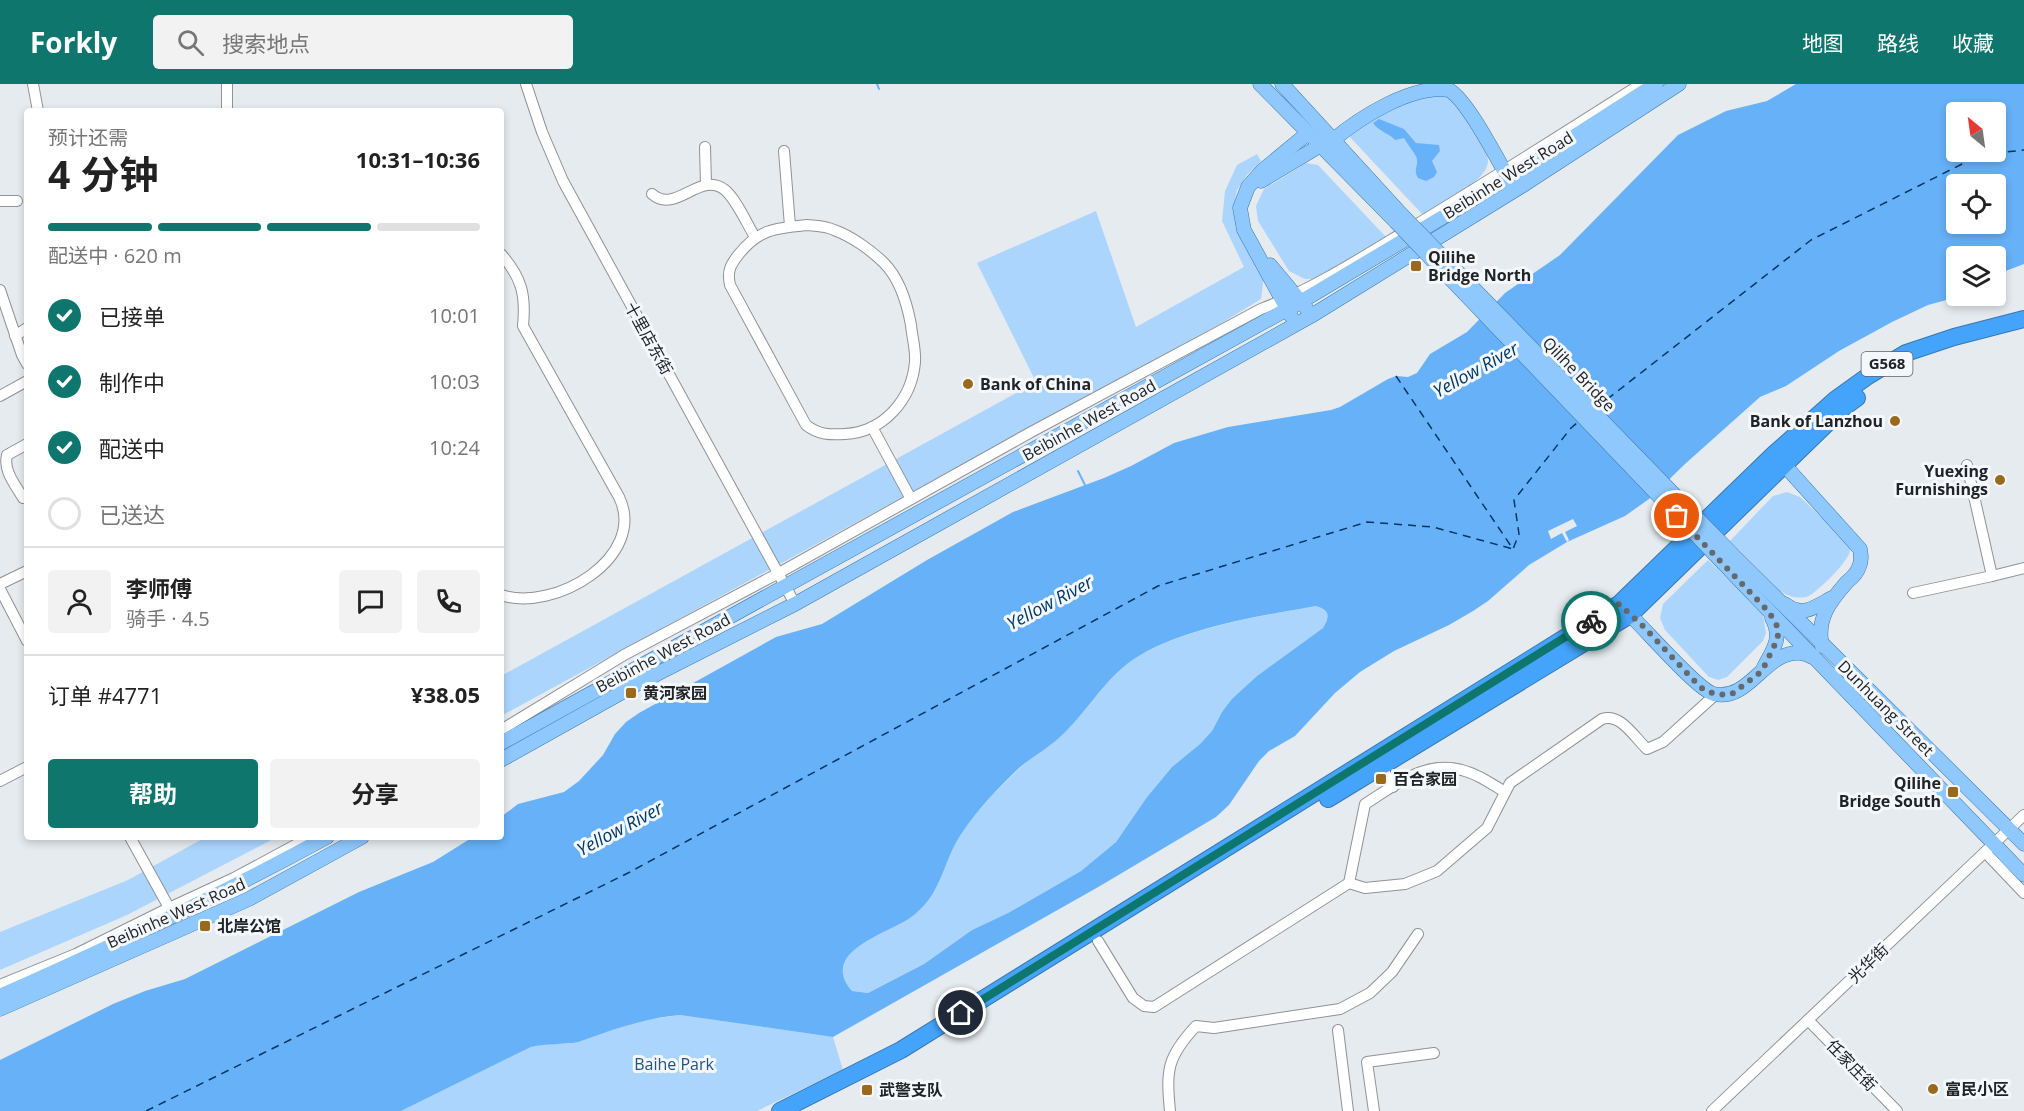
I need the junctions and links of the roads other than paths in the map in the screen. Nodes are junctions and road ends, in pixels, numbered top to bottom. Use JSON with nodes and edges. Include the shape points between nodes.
{"nodes":[{"id":1,"x":33,"y":84,"type":"edge"},
{"id":2,"x":227,"y":84,"type":"edge"},
{"id":3,"x":526,"y":84,"type":"edge"},
{"id":4,"x":1260,"y":84,"type":"edge"},
{"id":5,"x":1282,"y":84,"type":"edge"},
{"id":6,"x":1406,"y":84,"type":"edge"},
{"id":7,"x":1453,"y":84,"type":"edge"},
{"id":8,"x":1641,"y":84,"type":"edge"},
{"id":9,"x":1656,"y":84,"type":"edge"},
{"id":10,"x":1679,"y":84,"type":"edge"},
{"id":11,"x":37,"y":108,"type":"edge"},
{"id":12,"x":227,"y":108,"type":"edge"},
{"id":13,"x":1308,"y":133,"type":"junction"},
{"id":14,"x":1326,"y":139,"type":"junction"},
{"id":15,"x":705,"y":147,"type":"dead end"},
{"id":16,"x":784,"y":151,"type":"dead end"},
{"id":17,"x":1514,"y":177,"type":"junction"},
{"id":18,"x":706,"y":184,"type":"junction"},
{"id":19,"x":652,"y":194,"type":"dead end"},
{"id":20,"x":0,"y":201,"type":"edge"},
{"id":21,"x":17,"y":201,"type":"dead end"},
{"id":22,"x":790,"y":226,"type":"junction"},
{"id":23,"x":755,"y":237,"type":"junction"},
{"id":24,"x":504,"y":258,"type":"edge"},
{"id":25,"x":0,"y":290,"type":"edge"},
{"id":26,"x":1292,"y":301,"type":"junction"},
{"id":27,"x":1311,"y":316,"type":"junction"},
{"id":28,"x":2024,"y":319,"type":"edge"},
{"id":29,"x":1296,"y":324,"type":"junction"},
{"id":30,"x":24,"y":330,"type":"edge"},
{"id":31,"x":2024,"y":330,"type":"edge"},
{"id":32,"x":15,"y":336,"type":"junction"},
{"id":33,"x":24,"y":357,"type":"edge"},
{"id":34,"x":24,"y":383,"type":"edge"},
{"id":35,"x":0,"y":396,"type":"edge"},
{"id":36,"x":872,"y":427,"type":"junction"},
{"id":37,"x":24,"y":446,"type":"edge"},
{"id":38,"x":1779,"y":459,"type":"junction"},
{"id":39,"x":1967,"y":465,"type":"dead end"},
{"id":40,"x":24,"y":498,"type":"edge"},
{"id":41,"x":911,"y":498,"type":"junction"},
{"id":42,"x":1729,"y":560,"type":"junction"},
{"id":43,"x":2024,"y":567,"type":"edge"},
{"id":44,"x":24,"y":572,"type":"edge"},
{"id":45,"x":777,"y":574,"type":"junction"},
{"id":46,"x":1992,"y":576,"type":"junction"},
{"id":47,"x":0,"y":584,"type":"edge"},
{"id":48,"x":784,"y":587,"type":"junction"},
{"id":49,"x":0,"y":589,"type":"edge"},
{"id":50,"x":1913,"y":593,"type":"dead end"},
{"id":51,"x":504,"y":596,"type":"edge"},
{"id":52,"x":1776,"y":597,"type":"junction"},
{"id":53,"x":1834,"y":597,"type":"junction"},
{"id":54,"x":795,"y":604,"type":"junction"},
{"id":55,"x":1624,"y":609,"type":"junction"},
{"id":56,"x":1769,"y":612,"type":"junction"},
{"id":57,"x":24,"y":635,"type":"edge"},
{"id":58,"x":1822,"y":646,"type":"junction"},
{"id":59,"x":1812,"y":657,"type":"junction"},
{"id":60,"x":1762,"y":671,"type":"junction"},
{"id":61,"x":1715,"y":695,"type":"junction"},
{"id":62,"x":504,"y":728,"type":"edge"},
{"id":63,"x":504,"y":740,"type":"edge"},
{"id":64,"x":504,"y":758,"type":"edge"},
{"id":65,"x":1382,"y":766,"type":"junction"},
{"id":66,"x":24,"y":769,"type":"edge"},
{"id":67,"x":0,"y":781,"type":"edge"},
{"id":68,"x":1393,"y":787,"type":"junction"},
{"id":69,"x":1505,"y":792,"type":"junction"},
{"id":70,"x":2024,"y":815,"type":"edge"},
{"id":71,"x":2009,"y":829,"type":"junction"},
{"id":72,"x":132,"y":840,"type":"edge"},
{"id":73,"x":304,"y":840,"type":"edge"},
{"id":74,"x":321,"y":840,"type":"edge"},
{"id":75,"x":357,"y":840,"type":"edge"},
{"id":76,"x":2024,"y":844,"type":"edge"},
{"id":77,"x":1989,"y":847,"type":"junction"},
{"id":78,"x":2024,"y":875,"type":"edge"},
{"id":79,"x":1349,"y":883,"type":"junction"},
{"id":80,"x":2024,"y":893,"type":"edge"},
{"id":81,"x":171,"y":911,"type":"junction"},
{"id":82,"x":182,"y":930,"type":"junction"},
{"id":83,"x":1418,"y":934,"type":"dead end"},
{"id":84,"x":1098,"y":941,"type":"junction"},
{"id":85,"x":149,"y":945,"type":"junction"},
{"id":86,"x":0,"y":985,"type":"edge"},
{"id":87,"x":0,"y":996,"type":"edge"},
{"id":88,"x":0,"y":1010,"type":"edge"},
{"id":89,"x":1808,"y":1020,"type":"junction"},
{"id":90,"x":1338,"y":1030,"type":"dead end"},
{"id":91,"x":1434,"y":1053,"type":"dead end"},
{"id":92,"x":780,"y":1111,"type":"edge"},
{"id":93,"x":805,"y":1111,"type":"edge"},
{"id":94,"x":1170,"y":1111,"type":"edge"},
{"id":95,"x":1348,"y":1111,"type":"edge"},
{"id":96,"x":1374,"y":1111,"type":"edge"},
{"id":97,"x":1712,"y":1111,"type":"edge"},
{"id":98,"x":1897,"y":1111,"type":"edge"}],
"edges":[{"from":1,"to":11,"type":"street"},
{"from":2,"to":12,"type":"street"},
{"from":3,"to":45,"type":"street","name":"十里店东街","via":[[563,181]]},
{"from":4,"to":13,"type":"main road"},
{"from":5,"to":14,"type":"main road"},
{"from":6,"to":14,"type":"main road"},
{"from":7,"to":17,"type":"main road","via":[[1479,112]]},
{"from":8,"to":17,"type":"street"},
{"from":9,"to":17,"type":"main road","name":"Beibinhe West Road"},
{"from":10,"to":17,"type":"main road","name":"Beibinhe West Road"},
{"from":13,"to":14,"type":"main road"},
{"from":13,"to":26,"type":"main road","via":[[1263,170],[1248,187],[1240,208],[1244,230]]},
{"from":14,"to":17,"type":"main road","via":[[1404,91],[1431,85],[1450,91],[1469,111]]},
{"from":14,"to":26,"type":"main road","via":[[1261,181],[1248,202],[1248,226]]},
{"from":14,"to":42,"type":"main road","name":"Qilihe Bridge","bridge":true},
{"from":15,"to":18,"type":"street"},
{"from":16,"to":22,"type":"street"},
{"from":17,"to":26,"type":"main road","name":"Beibinhe West Road"},
{"from":17,"to":27,"type":"main road","name":"Beibinhe West Road"},
{"from":18,"to":19,"type":"street","via":[[667,200]]},
{"from":18,"to":23,"type":"street","via":[[719,186],[730,195]]},
{"from":20,"to":21,"type":"street"},
{"from":22,"to":23,"type":"street"},
{"from":22,"to":36,"type":"street","via":[[834,229],[885,263],[901,286],[916,360],[911,385],[898,407]]},
{"from":23,"to":36,"type":"street","via":[[729,267],[730,285],[801,418],[821,434],[856,433]]},
{"from":24,"to":51,"type":"street","via":[[522,286],[523,326],[625,508],[626,521],[623,534],[606,562],[580,584],[549,596]]},
{"from":25,"to":32,"type":"street"},
{"from":26,"to":27,"type":"main road"},
{"from":26,"to":29,"type":"main road"},
{"from":26,"to":41,"type":"street","via":[[1250,315]]},
{"from":26,"to":48,"type":"main road","name":"Beibinhe West Road"},
{"from":27,"to":29,"type":"main road","name":"Beibinhe West Road"},
{"from":28,"to":38,"type":"highway","number":"G568","via":[[1906,353],[1836,399]]},
{"from":29,"to":54,"type":"main road","name":"Beibinhe West Road"},
{"from":30,"to":32,"type":"street"},
{"from":31,"to":38,"type":"highway","number":"G568","via":[[1911,363],[1874,385]]},
{"from":32,"to":33,"type":"street"},
{"from":34,"to":35,"type":"street"},
{"from":36,"to":41,"type":"street"},
{"from":37,"to":40,"type":"street","via":[[7,455],[6,461],[6,468]]},
{"from":38,"to":53,"type":"main road","via":[[1860,549],[1862,560],[1858,570]]},
{"from":38,"to":55,"type":"highway","number":"G568"},
{"from":39,"to":46,"type":"street"},
{"from":41,"to":45,"type":"street"},
{"from":42,"to":52,"type":"main road","name":"Dunhuang Street"},
{"from":42,"to":56,"type":"main road","name":"Dunhuang Street"},
{"from":43,"to":46,"type":"street"},
{"from":44,"to":47,"type":"street"},
{"from":45,"to":48,"type":"street","name":"十里店东街"},
{"from":45,"to":62,"type":"street","via":[[624,655]]},
{"from":46,"to":50,"type":"street"},
{"from":48,"to":54,"type":"street","name":"十里店东街"},
{"from":48,"to":63,"type":"main road","name":"Beibinhe West Road"},
{"from":49,"to":57,"type":"street"},
{"from":52,"to":53,"type":"main road","via":[[1793,610],[1810,610]]},
{"from":52,"to":58,"type":"main road","name":"Dunhuang Street"},
{"from":53,"to":58,"type":"main road","via":[[1821,620]]},
{"from":54,"to":64,"type":"main road","name":"Beibinhe West Road","via":[[637,684]]},
{"from":55,"to":61,"type":"main road","via":[[1700,687]]},
{"from":55,"to":65,"type":"highway","number":"G568"},
{"from":55,"to":92,"type":"highway","number":"G568","via":[[901,1050]]},
{"from":56,"to":59,"type":"main road","name":"Dunhuang Street"},
{"from":56,"to":60,"type":"main road","via":[[1778,638]]},
{"from":58,"to":71,"type":"main road","name":"Dunhuang Street"},
{"from":59,"to":60,"type":"main road","via":[[1798,653],[1782,657]]},
{"from":59,"to":77,"type":"main road","name":"Dunhuang Street"},
{"from":60,"to":61,"type":"main road","via":[[1732,694]]},
{"from":61,"to":69,"type":"street","via":[[1663,742],[1647,749],[1617,718],[1602,719],[1510,783]]},
{"from":65,"to":68,"type":"street"},
{"from":65,"to":84,"type":"highway","number":"G568"},
{"from":66,"to":67,"type":"street"},
{"from":68,"to":69,"type":"street","via":[[1425,769],[1444,766],[1468,772]]},
{"from":68,"to":79,"type":"street","via":[[1365,804]]},
{"from":69,"to":79,"type":"street","via":[[1487,828],[1437,871],[1405,884],[1365,888]]},
{"from":70,"to":71,"type":"street","name":"光华街"},
{"from":71,"to":76,"type":"main road","name":"Dunhuang Street"},
{"from":71,"to":77,"type":"street","name":"光华街"},
{"from":72,"to":81,"type":"street"},
{"from":73,"to":81,"type":"street"},
{"from":74,"to":81,"type":"main road","name":"Beibinhe West Road","via":[[238,885]]},
{"from":75,"to":82,"type":"main road","name":"Beibinhe West Road","via":[[249,899]]},
{"from":77,"to":78,"type":"main road","name":"Dunhuang Street"},
{"from":77,"to":80,"type":"street"},
{"from":77,"to":89,"type":"street","name":"光华街"},
{"from":79,"to":84,"type":"street","via":[[1154,1007],[1144,1006],[1133,998]]},
{"from":81,"to":82,"type":"street"},
{"from":81,"to":85,"type":"main road","via":[[171,922]]},
{"from":81,"to":86,"type":"street"},
{"from":81,"to":87,"type":"main road","name":"Beibinhe West Road","via":[[79,962]]},
{"from":82,"to":85,"type":"main road","name":"Beibinhe West Road"},
{"from":83,"to":94,"type":"street","via":[[1392,972],[1370,993],[1340,1009],[1214,1028],[1196,1026],[1177,1046],[1168,1072]]},
{"from":84,"to":93,"type":"highway","number":"G568","via":[[907,1059]]},
{"from":85,"to":88,"type":"main road","name":"Beibinhe West Road"},
{"from":89,"to":97,"type":"street","name":"光华街"},
{"from":89,"to":98,"type":"street","name":"任家庄街"},
{"from":90,"to":95,"type":"street"},
{"from":91,"to":96,"type":"street","via":[[1367,1062]]}]}
